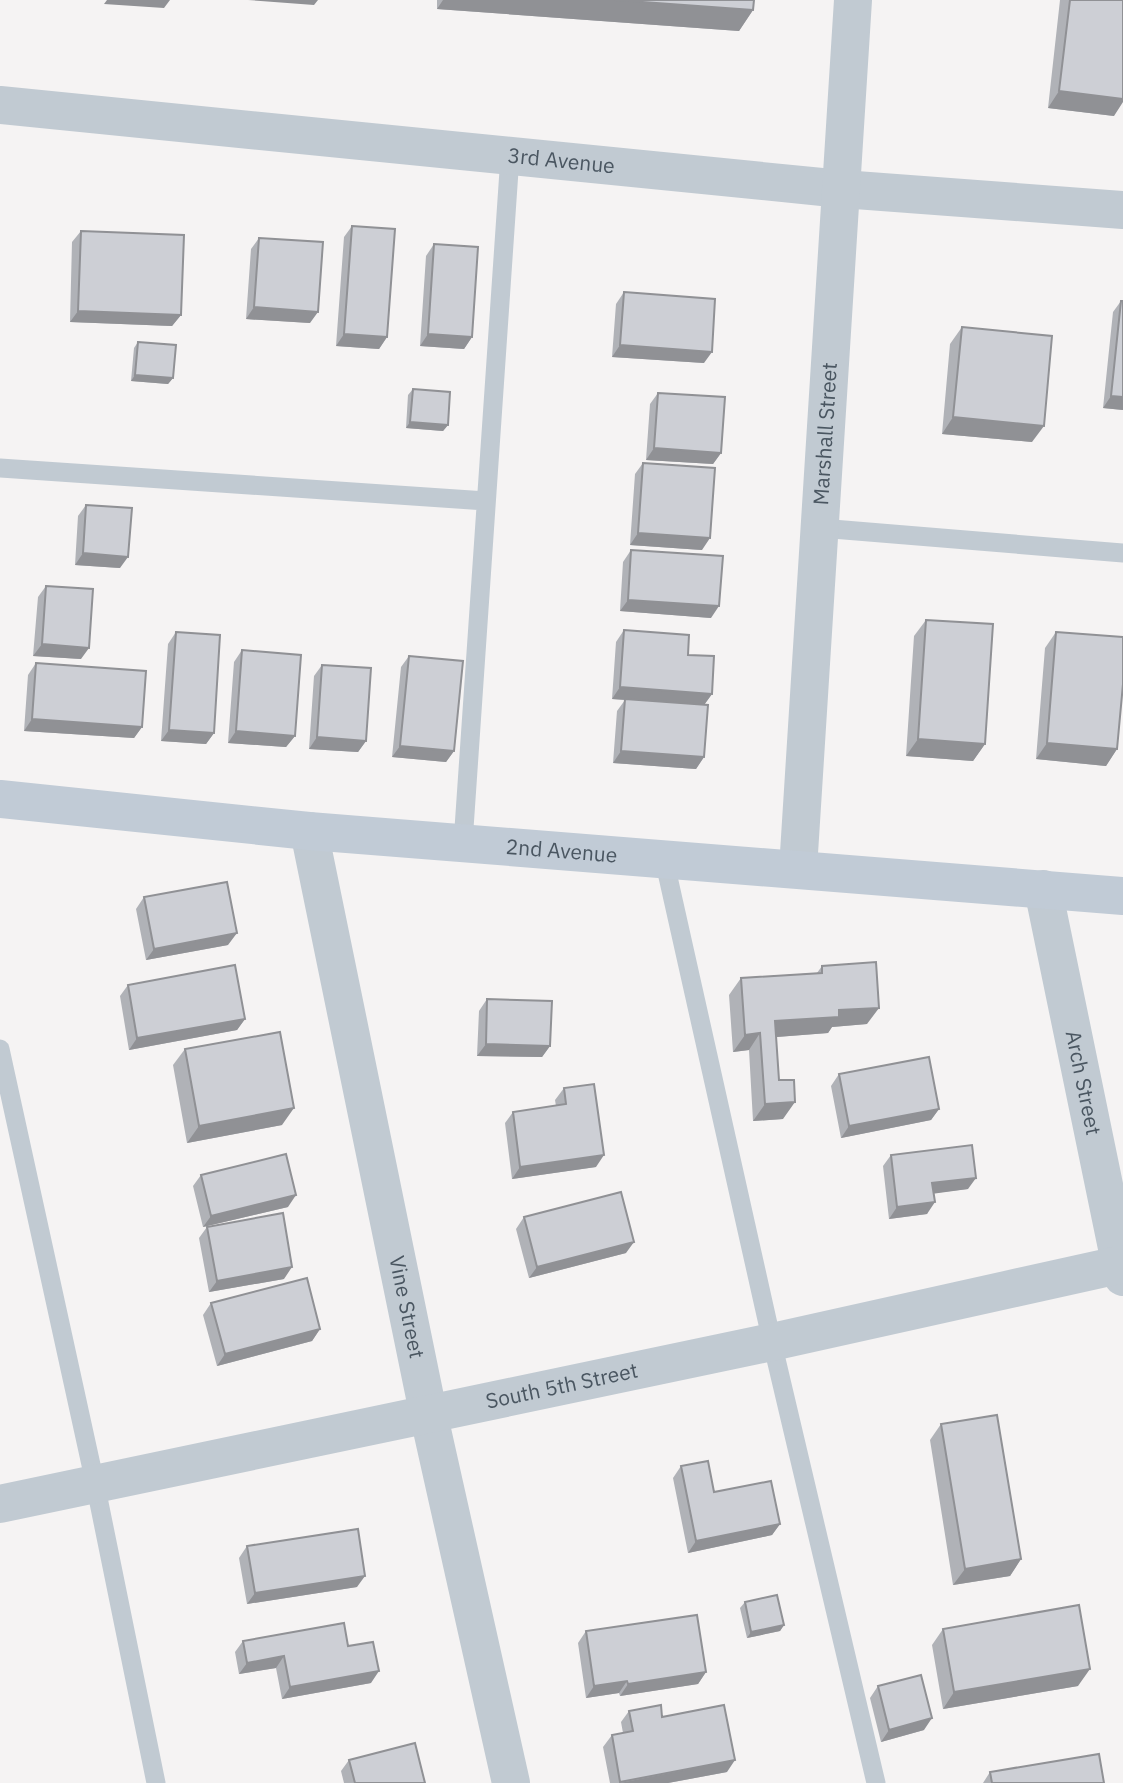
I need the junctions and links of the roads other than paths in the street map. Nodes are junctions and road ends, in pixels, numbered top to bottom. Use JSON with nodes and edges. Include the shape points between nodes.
{"nodes":[{"id":1,"x":853,"y":0,"type":"edge"},
{"id":2,"x":0,"y":105,"type":"edge"},
{"id":3,"x":510,"y":156,"type":"junction"},
{"id":4,"x":842,"y":189,"type":"junction"},
{"id":5,"x":1123,"y":210,"type":"edge"},
{"id":6,"x":0,"y":467,"type":"edge"},
{"id":7,"x":486,"y":502,"type":"junction"},
{"id":8,"x":820,"y":528,"type":"junction"},
{"id":9,"x":1123,"y":553,"type":"edge"},
{"id":10,"x":0,"y":799,"type":"edge"},
{"id":11,"x":309,"y":831,"type":"junction"},
{"id":12,"x":463,"y":843,"type":"junction"},
{"id":13,"x":664,"y":859,"type":"junction"},
{"id":14,"x":798,"y":869,"type":"junction"},
{"id":15,"x":1044,"y":889,"type":"junction"},
{"id":16,"x":1123,"y":896,"type":"edge"},
{"id":17,"x":0,"y":1049,"type":"edge"},
{"id":18,"x":1122,"y":1269,"type":"edge"},
{"id":19,"x":772,"y":1342,"type":"junction"},
{"id":20,"x":428,"y":1412,"type":"junction"},
{"id":21,"x":95,"y":1483,"type":"junction"},
{"id":22,"x":0,"y":1504,"type":"edge"},
{"id":23,"x":156,"y":1783,"type":"edge"},
{"id":24,"x":511,"y":1783,"type":"edge"},
{"id":25,"x":876,"y":1783,"type":"edge"}],
"edges":[{"from":1,"to":4,"type":"street","name":"Marshall Street"},
{"from":2,"to":3,"type":"street","name":"3rd Avenue"},
{"from":3,"to":4,"type":"street","name":"3rd Avenue"},
{"from":3,"to":7,"type":"lane"},
{"from":4,"to":5,"type":"street","name":"3rd Avenue"},
{"from":4,"to":8,"type":"street","name":"Marshall Street"},
{"from":6,"to":7,"type":"lane"},
{"from":7,"to":12,"type":"lane"},
{"from":8,"to":9,"type":"lane"},
{"from":8,"to":14,"type":"street","name":"Marshall Street"},
{"from":10,"to":11,"type":"street","name":"2nd Avenue"},
{"from":11,"to":12,"type":"street","name":"2nd Avenue"},
{"from":11,"to":20,"type":"street","name":"Vine Street"},
{"from":12,"to":13,"type":"street","name":"2nd Avenue"},
{"from":13,"to":14,"type":"street","name":"2nd Avenue"},
{"from":13,"to":19,"type":"lane"},
{"from":14,"to":15,"type":"street","name":"2nd Avenue"},
{"from":15,"to":16,"type":"street","name":"2nd Avenue"},
{"from":15,"to":18,"type":"street","name":"Arch Street"},
{"from":17,"to":21,"type":"lane"},
{"from":18,"to":19,"type":"street","name":"South 5th Street"},
{"from":19,"to":20,"type":"street","name":"South 5th Street"},
{"from":19,"to":25,"type":"lane"},
{"from":20,"to":21,"type":"street","name":"South 5th Street"},
{"from":20,"to":24,"type":"street","name":"Vine Street"},
{"from":21,"to":22,"type":"street","name":"South 5th Street"},
{"from":21,"to":23,"type":"lane"}]}
